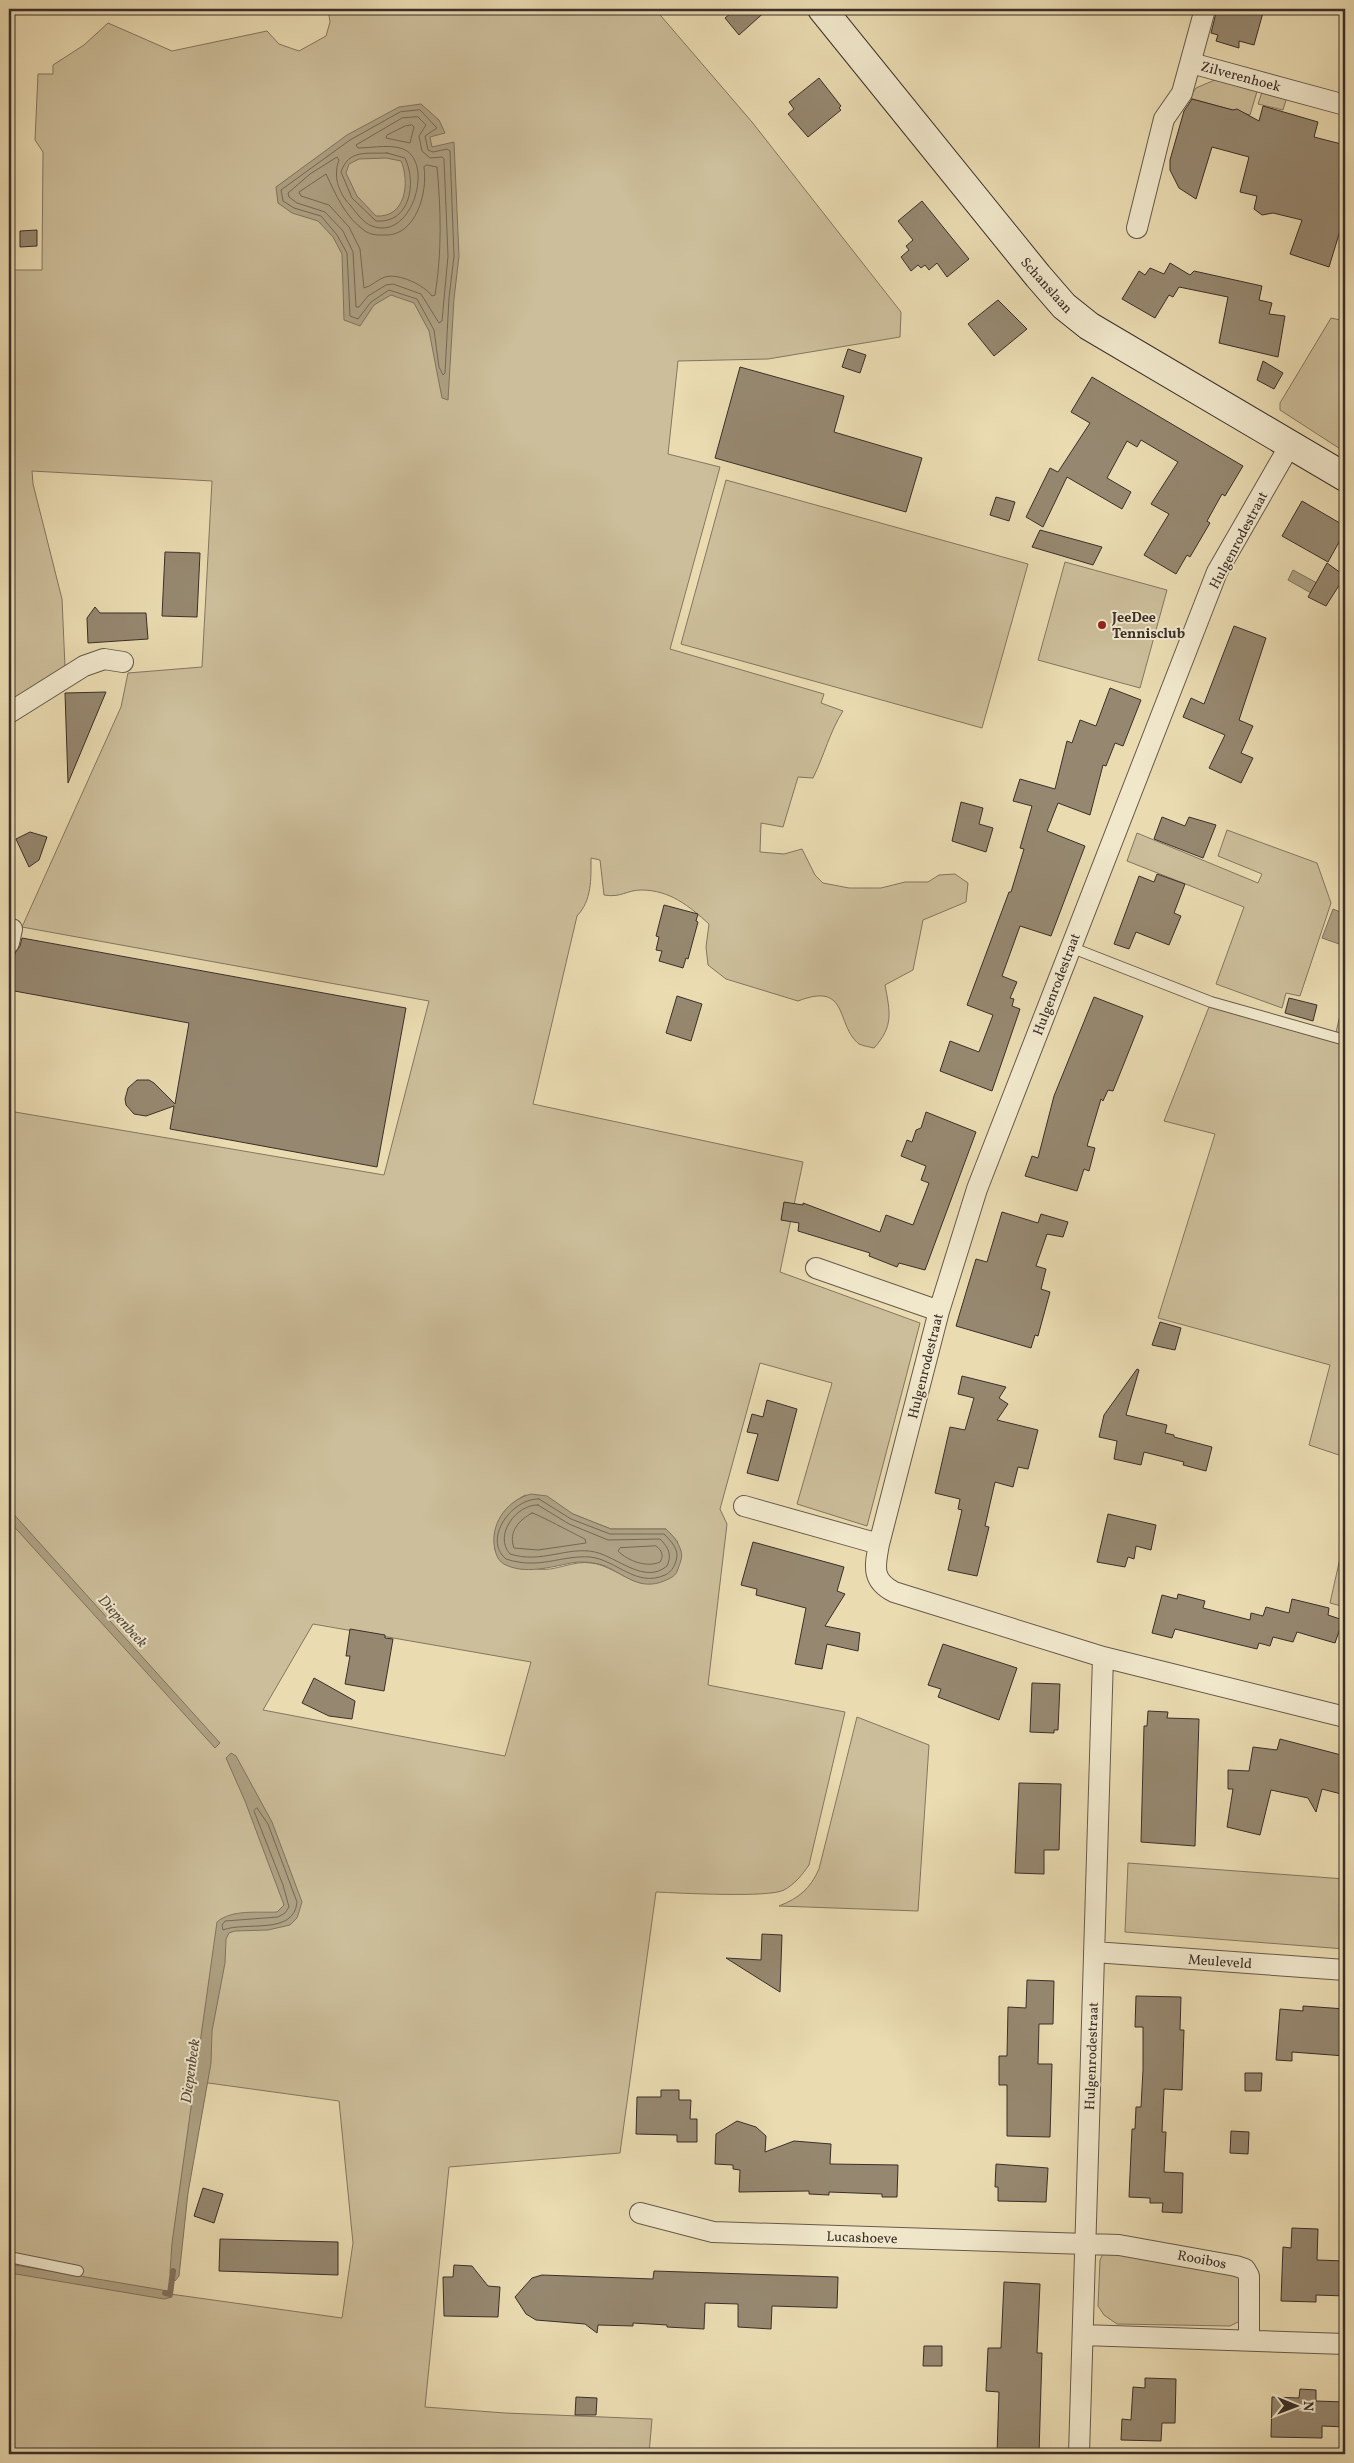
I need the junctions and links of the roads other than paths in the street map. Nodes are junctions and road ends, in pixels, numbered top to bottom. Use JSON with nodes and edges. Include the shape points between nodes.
{"nodes":[{"id":1,"x":822,"y":9,"type":"edge"},
{"id":2,"x":1205,"y":9,"type":"edge"},
{"id":3,"x":1191,"y":63,"type":"junction"},
{"id":4,"x":1345,"y":104,"type":"edge"},
{"id":5,"x":1137,"y":228,"type":"dead end"},
{"id":6,"x":1290,"y":445,"type":"junction"},
{"id":7,"x":1345,"y":477,"type":"edge"},
{"id":8,"x":123,"y":662,"type":"dead end"},
{"id":9,"x":9,"y":714,"type":"edge"},
{"id":10,"x":1070,"y":947,"type":"junction"},
{"id":11,"x":1345,"y":1040,"type":"edge"},
{"id":12,"x":816,"y":1268,"type":"dead end"},
{"id":13,"x":939,"y":1311,"type":"junction"},
{"id":14,"x":744,"y":1506,"type":"dead end"},
{"id":15,"x":879,"y":1544,"type":"junction"},
{"id":16,"x":1103,"y":1657,"type":"junction"},
{"id":17,"x":1345,"y":1717,"type":"edge"},
{"id":18,"x":1094,"y":1952,"type":"junction"},
{"id":19,"x":1345,"y":1970,"type":"edge"},
{"id":20,"x":640,"y":2213,"type":"dead end"},
{"id":21,"x":1086,"y":2243,"type":"junction"},
{"id":22,"x":9,"y":2257,"type":"edge"},
{"id":23,"x":78,"y":2271,"type":"dead end"},
{"id":24,"x":1083,"y":2335,"type":"junction"},
{"id":25,"x":1249,"y":2340,"type":"junction"},
{"id":26,"x":1345,"y":2344,"type":"edge"},
{"id":27,"x":1080,"y":2454,"type":"edge"}],
"edges":[{"from":1,"to":6,"type":"street","name":"Schanslaan","via":[[1070,312]]},
{"from":2,"to":3,"type":"street","name":"Zilverenhoek"},
{"from":3,"to":4,"type":"street","name":"Zilverenhoek"},
{"from":3,"to":5,"type":"street","via":[[1182,93],[1164,119]]},
{"from":6,"to":7,"type":"street","name":"Schanslaan"},
{"from":6,"to":10,"type":"street","name":"Hulgenrodestraat","via":[[1218,572]]},
{"from":8,"to":9,"type":"street","via":[[104,658],[84,666]]},
{"from":10,"to":11,"type":"lane","via":[[1211,1002]]},
{"from":10,"to":13,"type":"street","name":"Hulgenrodestraat","via":[[977,1189]]},
{"from":12,"to":13,"type":"street"},
{"from":13,"to":15,"type":"street","name":"Hulgenrodestraat"},
{"from":14,"to":15,"type":"street"},
{"from":15,"to":16,"type":"street","name":"Hulgenrodestraat","via":[[877,1577],[888,1589]]},
{"from":16,"to":17,"type":"street","name":"Hulgenrodestraat"},
{"from":16,"to":18,"type":"street","name":"Hulgenrodestraat"},
{"from":18,"to":19,"type":"street","name":"Meuleveld"},
{"from":18,"to":21,"type":"street","name":"Hulgenrodestraat"},
{"from":20,"to":21,"type":"street","name":"Lucashoeve","via":[[713,2232]]},
{"from":21,"to":24,"type":"street","name":"Hulgenrodestraat"},
{"from":21,"to":25,"type":"street","name":"Rooibos","via":[[1152,2249],[1245,2269],[1250,2284]]},
{"from":22,"to":23,"type":"lane"},
{"from":24,"to":25,"type":"street"},
{"from":24,"to":27,"type":"street","name":"Hulgenrodestraat"},
{"from":25,"to":26,"type":"street"}]}
